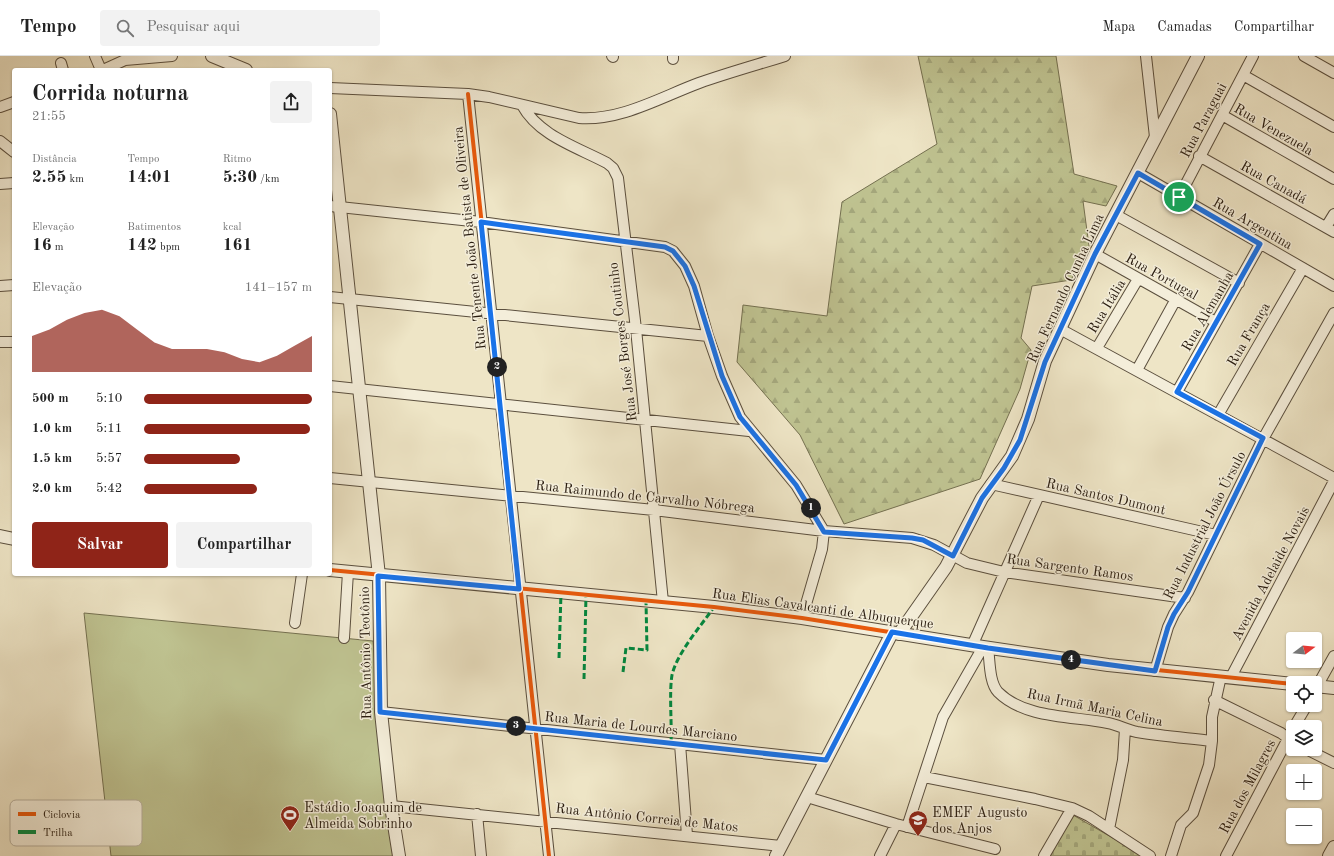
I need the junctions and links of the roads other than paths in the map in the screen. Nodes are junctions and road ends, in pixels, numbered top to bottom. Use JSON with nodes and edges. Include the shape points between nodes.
{"nodes":[{"id":1,"x":95,"y":56,"type":"edge"},
{"id":2,"x":172,"y":56,"type":"edge"},
{"id":3,"x":212,"y":56,"type":"edge"},
{"id":4,"x":785,"y":56,"type":"edge"},
{"id":5,"x":1146,"y":56,"type":"edge"},
{"id":6,"x":1198,"y":56,"type":"edge"},
{"id":7,"x":1304,"y":56,"type":"edge"},
{"id":8,"x":1251,"y":57,"type":"edge"},
{"id":9,"x":101,"y":68,"type":"edge"},
{"id":10,"x":107,"y":68,"type":"edge"},
{"id":11,"x":241,"y":68,"type":"edge"},
{"id":12,"x":1334,"y":74,"type":"edge"},
{"id":13,"x":1243,"y":75,"type":"junction"},
{"id":14,"x":332,"y":88,"type":"edge"},
{"id":15,"x":468,"y":94,"type":"junction"},
{"id":16,"x":12,"y":103,"type":"edge"},
{"id":17,"x":522,"y":105,"type":"junction"},
{"id":18,"x":0,"y":107,"type":"edge"},
{"id":19,"x":1222,"y":116,"type":"junction"},
{"id":20,"x":1334,"y":127,"type":"edge"},
{"id":21,"x":1155,"y":137,"type":"junction"},
{"id":22,"x":0,"y":141,"type":"edge"},
{"id":23,"x":12,"y":150,"type":"edge"},
{"id":24,"x":332,"y":151,"type":"edge"},
{"id":25,"x":1200,"y":156,"type":"junction"},
{"id":26,"x":1138,"y":173,"type":"junction"},
{"id":27,"x":1334,"y":179,"type":"edge"},
{"id":28,"x":12,"y":183,"type":"edge"},
{"id":29,"x":0,"y":184,"type":"edge"},
{"id":30,"x":1179,"y":197,"type":"junction"},
{"id":31,"x":335,"y":206,"type":"edge"},
{"id":32,"x":1334,"y":214,"type":"edge"},
{"id":33,"x":1116,"y":215,"type":"junction"},
{"id":34,"x":481,"y":222,"type":"junction"},
{"id":35,"x":1330,"y":229,"type":"edge"},
{"id":36,"x":625,"y":242,"type":"junction"},
{"id":37,"x":1260,"y":244,"type":"junction"},
{"id":38,"x":1095,"y":254,"type":"junction"},
{"id":39,"x":1303,"y":268,"type":"junction"},
{"id":40,"x":1138,"y":279,"type":"junction"},
{"id":41,"x":1239,"y":283,"type":"junction"},
{"id":42,"x":12,"y":285,"type":"edge"},
{"id":43,"x":0,"y":286,"type":"edge"},
{"id":44,"x":1334,"y":286,"type":"edge"},
{"id":45,"x":332,"y":296,"type":"edge"},
{"id":46,"x":349,"y":298,"type":"junction"},
{"id":47,"x":1176,"y":299,"type":"junction"},
{"id":48,"x":490,"y":313,"type":"junction"},
{"id":49,"x":1334,"y":313,"type":"edge"},
{"id":50,"x":1216,"y":322,"type":"junction"},
{"id":51,"x":636,"y":329,"type":"junction"},
{"id":52,"x":1060,"y":329,"type":"junction"},
{"id":53,"x":708,"y":336,"type":"junction"},
{"id":54,"x":0,"y":342,"type":"edge"},
{"id":55,"x":12,"y":342,"type":"edge"},
{"id":56,"x":1097,"y":348,"type":"junction"},
{"id":57,"x":1137,"y":370,"type":"junction"},
{"id":58,"x":332,"y":386,"type":"edge"},
{"id":59,"x":359,"y":389,"type":"junction"},
{"id":60,"x":1177,"y":392,"type":"junction"},
{"id":61,"x":501,"y":405,"type":"junction"},
{"id":62,"x":1218,"y":415,"type":"junction"},
{"id":63,"x":646,"y":420,"type":"junction"},
{"id":64,"x":750,"y":431,"type":"junction"},
{"id":65,"x":1263,"y":438,"type":"junction"},
{"id":66,"x":332,"y":478,"type":"edge"},
{"id":67,"x":1334,"y":480,"type":"edge"},
{"id":68,"x":369,"y":481,"type":"junction"},
{"id":69,"x":991,"y":484,"type":"junction"},
{"id":70,"x":510,"y":495,"type":"junction"},
{"id":71,"x":1039,"y":495,"type":"junction"},
{"id":72,"x":654,"y":510,"type":"junction"},
{"id":73,"x":824,"y":532,"type":"junction"},
{"id":74,"x":1216,"y":535,"type":"junction"},
{"id":75,"x":0,"y":536,"type":"edge"},
{"id":76,"x":12,"y":539,"type":"edge"},
{"id":77,"x":953,"y":556,"type":"junction"},
{"id":78,"x":332,"y":570,"type":"edge"},
{"id":79,"x":348,"y":572,"type":"junction"},
{"id":80,"x":1004,"y":572,"type":"junction"},
{"id":81,"x":302,"y":576,"type":"edge"},
{"id":82,"x":378,"y":576,"type":"junction"},
{"id":83,"x":519,"y":589,"type":"junction"},
{"id":84,"x":1185,"y":598,"type":"junction"},
{"id":85,"x":663,"y":602,"type":"junction"},
{"id":86,"x":802,"y":618,"type":"junction"},
{"id":87,"x":295,"y":623,"type":"dead end"},
{"id":88,"x":895,"y":633,"type":"junction"},
{"id":89,"x":344,"y":638,"type":"dead end"},
{"id":90,"x":981,"y":647,"type":"junction"},
{"id":91,"x":1334,"y":656,"type":"edge"},
{"id":92,"x":1155,"y":671,"type":"junction"},
{"id":93,"x":1226,"y":677,"type":"junction"},
{"id":94,"x":1322,"y":677,"type":"edge"},
{"id":95,"x":1286,"y":683,"type":"edge"},
{"id":96,"x":1322,"y":688,"type":"edge"},
{"id":97,"x":1334,"y":688,"type":"edge"},
{"id":98,"x":1214,"y":700,"type":"junction"},
{"id":99,"x":380,"y":712,"type":"junction"},
{"id":100,"x":536,"y":728,"type":"junction"},
{"id":101,"x":1125,"y":729,"type":"junction"},
{"id":102,"x":1286,"y":733,"type":"edge"},
{"id":103,"x":1212,"y":742,"type":"junction"},
{"id":104,"x":680,"y":744,"type":"junction"},
{"id":105,"x":1286,"y":745,"type":"edge"},
{"id":106,"x":1320,"y":756,"type":"edge"},
{"id":107,"x":826,"y":760,"type":"junction"},
{"id":108,"x":1334,"y":763,"type":"edge"},
{"id":109,"x":924,"y":777,"type":"junction"},
{"id":110,"x":807,"y":798,"type":"junction"},
{"id":111,"x":391,"y":806,"type":"junction"},
{"id":112,"x":1072,"y":808,"type":"junction"},
{"id":113,"x":477,"y":814,"type":"junction"},
{"id":114,"x":545,"y":820,"type":"junction"},
{"id":115,"x":896,"y":824,"type":"junction"},
{"id":116,"x":907,"y":826,"type":"junction"},
{"id":117,"x":1109,"y":829,"type":"junction"},
{"id":118,"x":686,"y":835,"type":"junction"},
{"id":119,"x":1334,"y":847,"type":"edge"},
{"id":120,"x":995,"y":849,"type":"dead end"},
{"id":121,"x":779,"y":851,"type":"edge"},
{"id":122,"x":399,"y":856,"type":"edge"},
{"id":123,"x":480,"y":856,"type":"edge"},
{"id":124,"x":549,"y":856,"type":"edge"},
{"id":125,"x":880,"y":856,"type":"edge"},
{"id":126,"x":1044,"y":856,"type":"edge"},
{"id":127,"x":1150,"y":856,"type":"edge"},
{"id":128,"x":1171,"y":856,"type":"edge"},
{"id":129,"x":1226,"y":856,"type":"edge"},
{"id":130,"x":1329,"y":856,"type":"edge"}],
"edges":[{"from":1,"to":9,"type":"street"},
{"from":2,"to":10,"type":"street","via":[[125,60]]},
{"from":3,"to":11,"type":"street"},
{"from":4,"to":17,"type":"street","via":[[701,82],[643,106],[600,118],[579,118]]},
{"from":5,"to":21,"type":"street"},
{"from":6,"to":21,"type":"street","name":"Rua Fernando Cunha Lima"},
{"from":7,"to":12,"type":"street"},
{"from":8,"to":13,"type":"street","name":"Rua Paraguai"},
{"from":13,"to":19,"type":"street","name":"Rua Paraguai"},
{"from":13,"to":20,"type":"street"},
{"from":14,"to":15,"type":"street"},
{"from":15,"to":17,"type":"street"},
{"from":15,"to":34,"type":"street","name":"Rua Tenente João Batista de Oliveira"},
{"from":16,"to":18,"type":"street"},
{"from":17,"to":36,"type":"street","name":"Rua José Borges Coutinho","via":[[542,129],[613,168],[618,178]]},
{"from":19,"to":25,"type":"street","name":"Rua Paraguai"},
{"from":19,"to":27,"type":"street","name":"Rua Venezuela"},
{"from":21,"to":26,"type":"street","name":"Rua Fernando Cunha Lima"},
{"from":22,"to":23,"type":"street"},
{"from":24,"to":31,"type":"street","name":"Rua Antônio Teotônio"},
{"from":25,"to":30,"type":"street","name":"Rua Paraguai"},
{"from":25,"to":35,"type":"street","name":"Rua Canadá"},
{"from":26,"to":30,"type":"street","name":"Rua Argentina"},
{"from":26,"to":33,"type":"street","name":"Rua Fernando Cunha Lima"},
{"from":28,"to":29,"type":"street"},
{"from":30,"to":37,"type":"street","name":"Rua Argentina"},
{"from":31,"to":34,"type":"street"},
{"from":31,"to":46,"type":"street","name":"Rua Antônio Teotônio"},
{"from":32,"to":35,"type":"street"},
{"from":33,"to":38,"type":"street","name":"Rua Fernando Cunha Lima"},
{"from":33,"to":41,"type":"street"},
{"from":34,"to":36,"type":"street"},
{"from":34,"to":48,"type":"street","name":"Rua Tenente João Batista de Oliveira"},
{"from":36,"to":51,"type":"street","name":"Rua José Borges Coutinho"},
{"from":36,"to":53,"type":"street","via":[[665,247],[680,258],[694,286]]},
{"from":37,"to":39,"type":"street","name":"Rua Argentina"},
{"from":37,"to":41,"type":"street","name":"Rua Alemanha"},
{"from":38,"to":40,"type":"street","name":"Rua Portugal"},
{"from":38,"to":52,"type":"street","name":"Rua Fernando Cunha Lima"},
{"from":39,"to":44,"type":"street","name":"Rua Argentina"},
{"from":39,"to":62,"type":"street","name":"Rua França"},
{"from":40,"to":47,"type":"street","name":"Rua Portugal"},
{"from":40,"to":56,"type":"street","name":"Rua Itália"},
{"from":41,"to":50,"type":"street","name":"Rua Alemanha"},
{"from":42,"to":43,"type":"street"},
{"from":45,"to":46,"type":"street"},
{"from":46,"to":48,"type":"street"},
{"from":46,"to":59,"type":"street","name":"Rua Antônio Teotônio"},
{"from":47,"to":50,"type":"street","name":"Rua Portugal"},
{"from":47,"to":57,"type":"street"},
{"from":48,"to":51,"type":"street"},
{"from":48,"to":61,"type":"street","name":"Rua Tenente João Batista de Oliveira"},
{"from":49,"to":65,"type":"street","name":"Rua Industrial João Úrsulo"},
{"from":50,"to":60,"type":"street","name":"Rua Alemanha"},
{"from":51,"to":53,"type":"street"},
{"from":51,"to":63,"type":"street","name":"Rua José Borges Coutinho"},
{"from":52,"to":56,"type":"street"},
{"from":52,"to":69,"type":"street","name":"Rua Fernando Cunha Lima","via":[[1045,362],[1020,440],[1004,468]]},
{"from":53,"to":64,"type":"street","via":[[730,396]]},
{"from":54,"to":55,"type":"street"},
{"from":56,"to":57,"type":"street"},
{"from":57,"to":60,"type":"street"},
{"from":58,"to":59,"type":"street"},
{"from":59,"to":61,"type":"street"},
{"from":59,"to":68,"type":"street","name":"Rua Antônio Teotônio"},
{"from":60,"to":62,"type":"street"},
{"from":61,"to":63,"type":"street"},
{"from":61,"to":70,"type":"street","name":"Rua Tenente João Batista de Oliveira"},
{"from":62,"to":65,"type":"street"},
{"from":63,"to":64,"type":"street"},
{"from":63,"to":72,"type":"street","name":"Rua José Borges Coutinho"},
{"from":64,"to":73,"type":"street","via":[[796,485]]},
{"from":65,"to":67,"type":"street"},
{"from":65,"to":74,"type":"street","name":"Rua Industrial João Úrsulo"},
{"from":66,"to":68,"type":"street","name":"Rua Raimundo de Carvalho Nóbrega"},
{"from":67,"to":93,"type":"street","name":"Avenida Adelaide Novais"},
{"from":68,"to":70,"type":"street","name":"Rua Raimundo de Carvalho Nóbrega"},
{"from":68,"to":82,"type":"street","name":"Rua Antônio Teotônio"},
{"from":69,"to":71,"type":"street","name":"Rua Santos Dumont"},
{"from":69,"to":77,"type":"street","name":"Rua Fernando Cunha Lima"},
{"from":70,"to":72,"type":"street","name":"Rua Raimundo de Carvalho Nóbrega"},
{"from":70,"to":83,"type":"street","name":"Rua Tenente João Batista de Oliveira"},
{"from":71,"to":74,"type":"street","name":"Rua Santos Dumont"},
{"from":71,"to":80,"type":"street"},
{"from":72,"to":73,"type":"street","name":"Rua Raimundo de Carvalho Nóbrega"},
{"from":72,"to":85,"type":"street","name":"Rua José Borges Coutinho"},
{"from":73,"to":77,"type":"street","name":"Rua Raimundo de Carvalho Nóbrega","via":[[923,540]]},
{"from":73,"to":86,"type":"street","via":[[822,549]]},
{"from":74,"to":84,"type":"street","name":"Rua Industrial João Úrsulo"},
{"from":75,"to":76,"type":"street"},
{"from":77,"to":80,"type":"street","name":"Rua Sargento Ramos","via":[[967,563]]},
{"from":77,"to":88,"type":"street","name":"Rua Fernando Cunha Lima","via":[[939,579]]},
{"from":78,"to":79,"type":"street","name":"Rua Elias Cavalcanti de Albuquerque"},
{"from":79,"to":82,"type":"street","name":"Rua Elias Cavalcanti de Albuquerque"},
{"from":79,"to":89,"type":"street"},
{"from":80,"to":84,"type":"street","name":"Rua Sargento Ramos"},
{"from":80,"to":90,"type":"street"},
{"from":81,"to":87,"type":"street"},
{"from":82,"to":83,"type":"street","name":"Rua Elias Cavalcanti de Albuquerque"},
{"from":82,"to":99,"type":"street","name":"Rua Antônio Teotônio"},
{"from":83,"to":85,"type":"street","name":"Rua Elias Cavalcanti de Albuquerque"},
{"from":83,"to":100,"type":"street","name":"Rua Tenente João Batista de Oliveira"},
{"from":84,"to":92,"type":"street","name":"Rua Industrial João Úrsulo","via":[[1168,627]]},
{"from":85,"to":86,"type":"street","name":"Rua Elias Cavalcanti de Albuquerque"},
{"from":86,"to":88,"type":"street","name":"Rua Elias Cavalcanti de Albuquerque"},
{"from":88,"to":90,"type":"street","name":"Rua Elias Cavalcanti de Albuquerque"},
{"from":88,"to":107,"type":"street","name":"Rua Fernando Cunha Lima"},
{"from":90,"to":92,"type":"street","name":"Rua Elias Cavalcanti de Albuquerque"},
{"from":90,"to":101,"type":"street","name":"Rua Irmã Maria Celina","via":[[993,684],[1007,700],[1038,712],[1107,723]]},
{"from":90,"to":109,"type":"street","via":[[948,707]]},
{"from":91,"to":94,"type":"street"},
{"from":92,"to":93,"type":"street","name":"Rua Elias Cavalcanti de Albuquerque"},
{"from":93,"to":95,"type":"street","name":"Rua Elias Cavalcanti de Albuquerque"},
{"from":93,"to":98,"type":"street","name":"Avenida Adelaide Novais"},
{"from":96,"to":97,"type":"street"},
{"from":98,"to":102,"type":"street"},
{"from":98,"to":103,"type":"street","name":"Avenida Adelaide Novais"},
{"from":99,"to":100,"type":"street","name":"Rua Maria de Lourdes Marciano"},
{"from":99,"to":111,"type":"street","name":"Rua Antônio Teotônio"},
{"from":100,"to":104,"type":"street","name":"Rua Maria de Lourdes Marciano"},
{"from":100,"to":114,"type":"street","name":"Rua Tenente João Batista de Oliveira"},
{"from":101,"to":103,"type":"street","name":"Rua Irmã Maria Celina"},
{"from":101,"to":117,"type":"street","via":[[1123,760]]},
{"from":103,"to":128,"type":"street","name":"Avenida Adelaide Novais","via":[[1209,765],[1201,791],[1192,815],[1181,825]]},
{"from":104,"to":107,"type":"street","name":"Rua Maria de Lourdes Marciano"},
{"from":104,"to":118,"type":"street"},
{"from":105,"to":129,"type":"street","name":"Rua dos Milagres"},
{"from":106,"to":108,"type":"street"},
{"from":107,"to":110,"type":"street","name":"Rua Fernando Cunha Lima"},
{"from":109,"to":112,"type":"street"},
{"from":109,"to":116,"type":"street"},
{"from":110,"to":115,"type":"street"},
{"from":110,"to":121,"type":"street","name":"Rua Fernando Cunha Lima"},
{"from":111,"to":113,"type":"street","name":"Rua Antônio Correia de Matos"},
{"from":111,"to":122,"type":"street","name":"Rua Antônio Teotônio"},
{"from":112,"to":117,"type":"street"},
{"from":112,"to":126,"type":"street"},
{"from":113,"to":114,"type":"street","name":"Rua Antônio Correia de Matos"},
{"from":113,"to":123,"type":"street"},
{"from":114,"to":118,"type":"street","name":"Rua Antônio Correia de Matos"},
{"from":114,"to":124,"type":"street","name":"Rua Tenente João Batista de Oliveira"},
{"from":115,"to":116,"type":"street"},
{"from":115,"to":125,"type":"street"},
{"from":116,"to":120,"type":"street"},
{"from":117,"to":127,"type":"street"},
{"from":118,"to":121,"type":"street","name":"Rua Antônio Correia de Matos"},
{"from":119,"to":130,"type":"street"}]}
